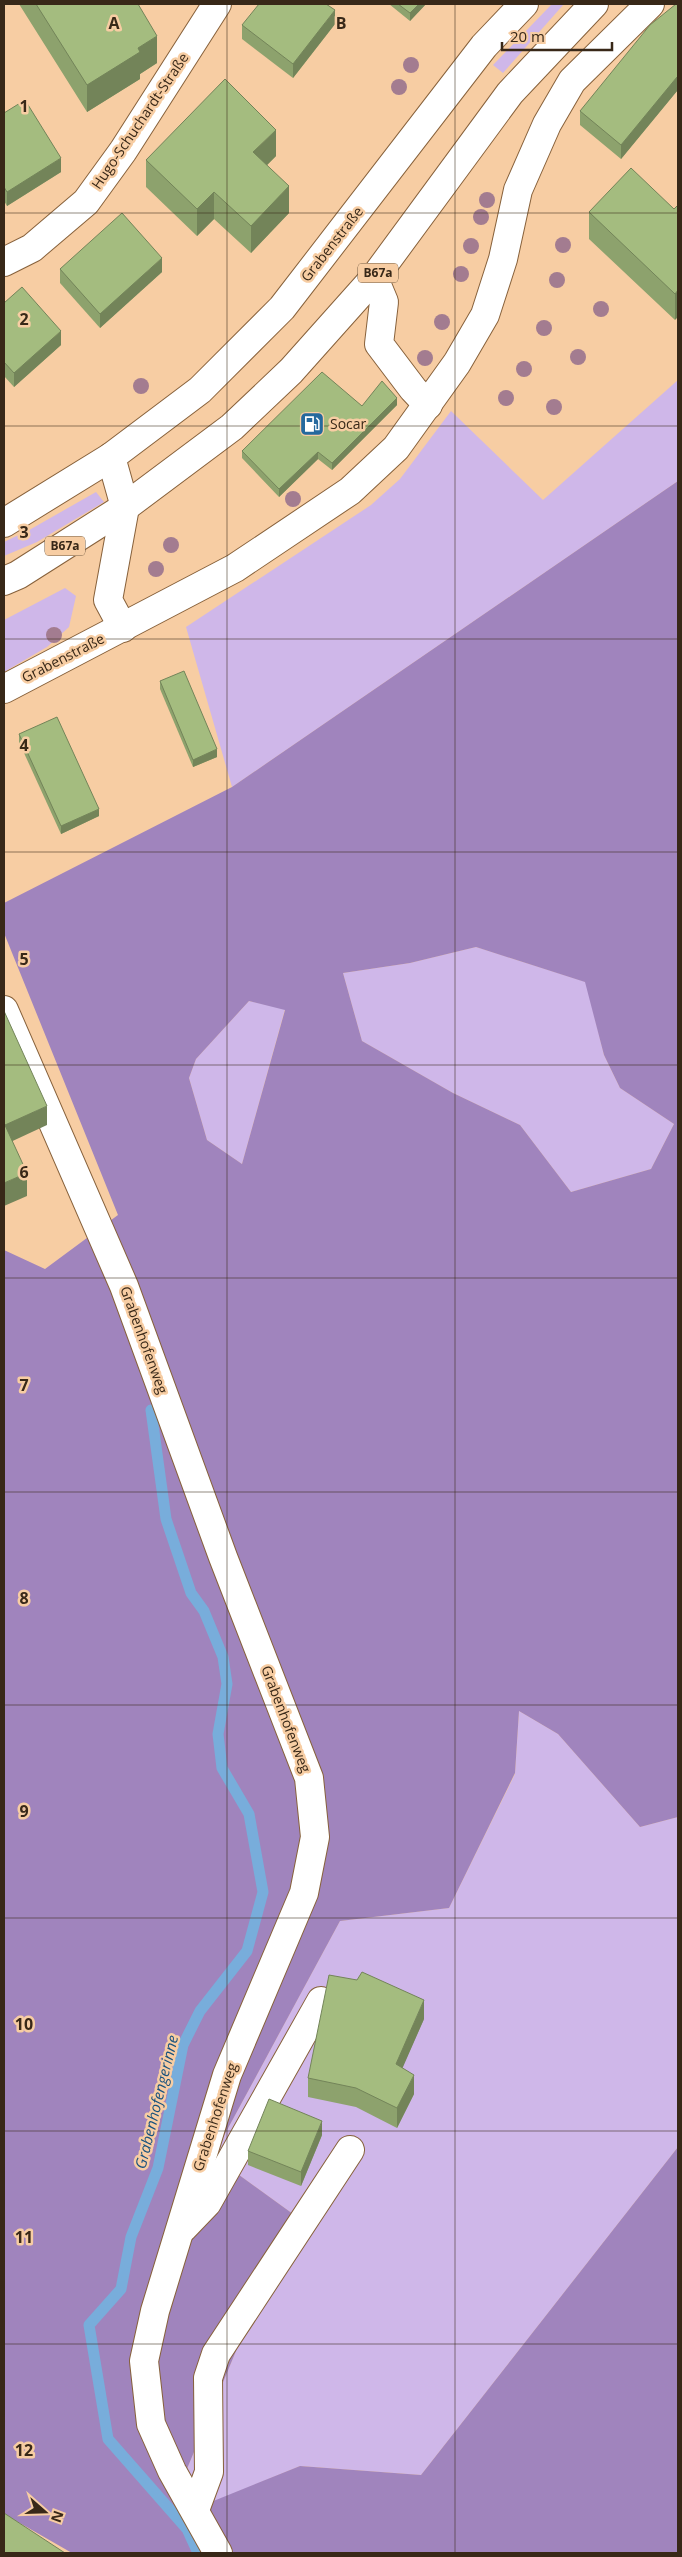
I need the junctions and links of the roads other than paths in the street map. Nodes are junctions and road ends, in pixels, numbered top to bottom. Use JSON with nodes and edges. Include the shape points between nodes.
{"nodes":[{"id":1,"x":217,"y":4,"type":"edge"},
{"id":2,"x":524,"y":4,"type":"edge"},
{"id":3,"x":594,"y":4,"type":"edge"},
{"id":4,"x":650,"y":4,"type":"edge"},
{"id":5,"x":4,"y":262,"type":"edge"},
{"id":6,"x":374,"y":278,"type":"junction"},
{"id":7,"x":428,"y":405,"type":"junction"},
{"id":8,"x":111,"y":457,"type":"junction"},
{"id":9,"x":125,"y":507,"type":"junction"},
{"id":10,"x":4,"y":523,"type":"edge"},
{"id":11,"x":4,"y":581,"type":"edge"},
{"id":12,"x":123,"y":628,"type":"junction"},
{"id":13,"x":4,"y":689,"type":"edge"},
{"id":14,"x":4,"y":1010,"type":"edge"},
{"id":15,"x":321,"y":2001,"type":"dead end"},
{"id":16,"x":350,"y":2150,"type":"dead end"},
{"id":17,"x":179,"y":2232,"type":"junction"},
{"id":18,"x":195,"y":2510,"type":"junction"},
{"id":19,"x":218,"y":2553,"type":"edge"}],
"edges":[{"from":1,"to":5,"type":"street","name":"Hugo-Schuchardt-Straße","via":[[123,151],[86,202],[32,248]]},
{"from":2,"to":8,"type":"street","name":"Grabenstraße","via":[[484,46],[282,308],[200,390]]},
{"from":3,"to":6,"type":"street","number":"B67a","via":[[510,93]]},
{"from":4,"to":7,"type":"street","name":"Grabenstraße","via":[[572,81],[547,124],[518,190],[503,259],[485,315]]},
{"from":6,"to":7,"type":"street","via":[[384,302],[379,344]]},
{"from":6,"to":9,"type":"street","number":"B67a","via":[[292,371],[232,427]]},
{"from":7,"to":12,"type":"street","name":"Grabenstraße","via":[[396,448],[350,491],[235,568]]},
{"from":8,"to":9,"type":"street"},
{"from":8,"to":10,"type":"street","name":"Grabenstraße"},
{"from":9,"to":11,"type":"street","number":"B67a"},
{"from":9,"to":12,"type":"street","via":[[108,600]]},
{"from":12,"to":13,"type":"street","name":"Grabenstraße"},
{"from":14,"to":17,"type":"street","name":"Grabenhofenweg","via":[[124,1286],[309,1778],[315,1837],[304,1893],[227,2075]]},
{"from":15,"to":17,"type":"street","via":[[207,2202]]},
{"from":16,"to":18,"type":"street","via":[[216,2354],[208,2378],[209,2472]]},
{"from":17,"to":18,"type":"street","name":"Grabenhofenweg","via":[[144,2361],[151,2424],[172,2471]]},
{"from":18,"to":19,"type":"street","name":"Grabenhofenweg"}]}
